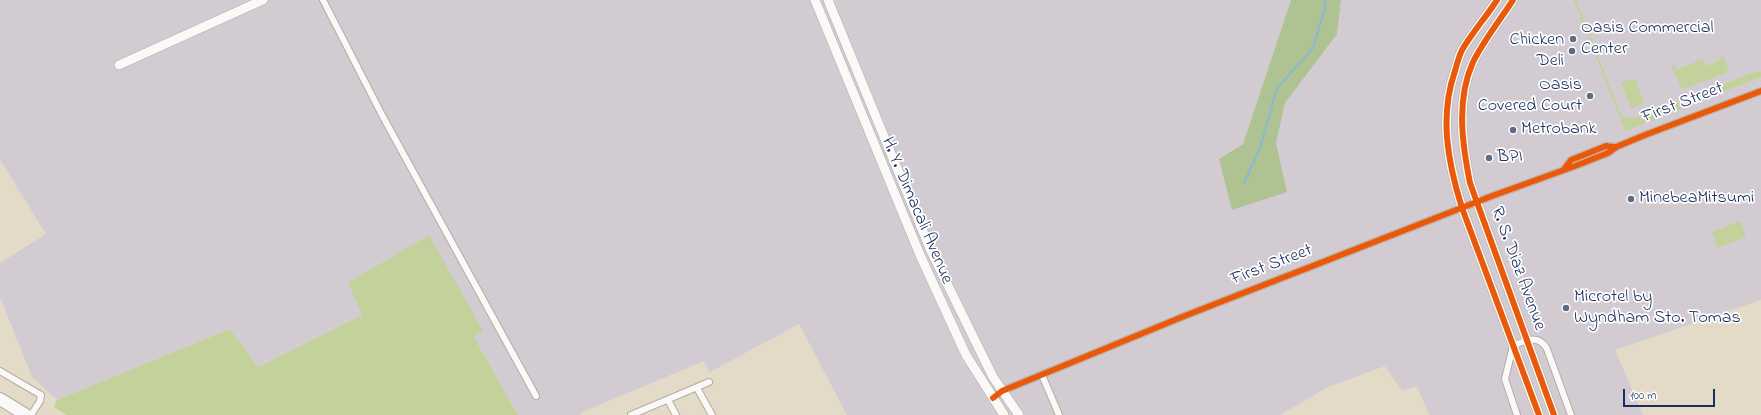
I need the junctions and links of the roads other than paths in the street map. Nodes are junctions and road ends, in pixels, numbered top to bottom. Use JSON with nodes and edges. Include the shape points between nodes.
{"nodes":[{"id":1,"x":263,"y":0,"type":"edge"},
{"id":2,"x":323,"y":0,"type":"edge"},
{"id":3,"x":815,"y":0,"type":"edge"},
{"id":4,"x":828,"y":0,"type":"edge"},
{"id":5,"x":1497,"y":0,"type":"edge"},
{"id":6,"x":1513,"y":0,"type":"edge"},
{"id":7,"x":119,"y":65,"type":"dead end"},
{"id":8,"x":1761,"y":90,"type":"edge"},
{"id":9,"x":1477,"y":202,"type":"junction"},
{"id":10,"x":1462,"y":208,"type":"junction"},
{"id":11,"x":931,"y":251,"type":"junction"},
{"id":12,"x":920,"y":255,"type":"junction"},
{"id":13,"x":1506,"y":285,"type":"junction"},
{"id":14,"x":1492,"y":290,"type":"junction"},
{"id":15,"x":1526,"y":340,"type":"junction"},
{"id":16,"x":1513,"y":346,"type":"junction"},
{"id":17,"x":0,"y":371,"type":"edge"},
{"id":18,"x":1042,"y":375,"type":"junction"},
{"id":19,"x":709,"y":382,"type":"dead end"},
{"id":20,"x":697,"y":388,"type":"junction"},
{"id":21,"x":1002,"y":391,"type":"junction"},
{"id":22,"x":536,"y":396,"type":"dead end"},
{"id":23,"x":993,"y":398,"type":"junction"},
{"id":24,"x":0,"y":399,"type":"edge"},
{"id":25,"x":668,"y":400,"type":"junction"},
{"id":26,"x":631,"y":406,"type":"dead end"},
{"id":27,"x":26,"y":415,"type":"edge"},
{"id":28,"x":31,"y":415,"type":"edge"},
{"id":29,"x":634,"y":415,"type":"edge"},
{"id":30,"x":676,"y":415,"type":"edge"},
{"id":31,"x":712,"y":415,"type":"edge"},
{"id":32,"x":1004,"y":415,"type":"edge"},
{"id":33,"x":1019,"y":415,"type":"edge"},
{"id":34,"x":1059,"y":415,"type":"edge"},
{"id":35,"x":1517,"y":415,"type":"edge"},
{"id":36,"x":1539,"y":415,"type":"edge"},
{"id":37,"x":1554,"y":415,"type":"edge"},
{"id":38,"x":1571,"y":415,"type":"edge"}],
"edges":[{"from":1,"to":7,"type":"street"},
{"from":2,"to":22,"type":"street","via":[[382,115]]},
{"from":3,"to":12,"type":"street","name":"H. Y. Dimacali Avenue"},
{"from":4,"to":11,"type":"street","name":"H. Y. Dimacali Avenue"},
{"from":5,"to":10,"type":"street","name":"R. S. Diaz Avenue","via":[[1462,51],[1448,98],[1447,149]]},
{"from":6,"to":9,"type":"street","name":"R. S. Diaz Avenue","via":[[1482,46],[1467,80],[1461,118],[1463,147],[1470,183]]},
{"from":8,"to":9,"type":"street","name":"First Street","via":[[1616,147],[1608,153]]},
{"from":9,"to":10,"type":"street","name":"First Street"},
{"from":9,"to":13,"type":"street","name":"R. S. Diaz Avenue"},
{"from":10,"to":14,"type":"street","name":"R. S. Diaz Avenue"},
{"from":10,"to":18,"type":"street","name":"First Street","via":[[1187,315]]},
{"from":11,"to":12,"type":"street"},
{"from":11,"to":21,"type":"street","name":"H. Y. Dimacali Avenue"},
{"from":12,"to":23,"type":"street","name":"H. Y. Dimacali Avenue","via":[[966,355]]},
{"from":13,"to":14,"type":"street"},
{"from":13,"to":15,"type":"street","name":"R. S. Diaz Avenue"},
{"from":14,"to":16,"type":"street","name":"R. S. Diaz Avenue"},
{"from":15,"to":16,"type":"street"},
{"from":15,"to":37,"type":"street","name":"R. S. Diaz Avenue"},
{"from":15,"to":38,"type":"street","via":[[1539,341],[1545,346]]},
{"from":16,"to":35,"type":"street","via":[[1505,379]]},
{"from":16,"to":36,"type":"street","name":"R. S. Diaz Avenue"},
{"from":17,"to":28,"type":"street","via":[[41,395]]},
{"from":18,"to":21,"type":"street","name":"First Street"},
{"from":18,"to":34,"type":"street"},
{"from":19,"to":20,"type":"street"},
{"from":20,"to":25,"type":"street"},
{"from":20,"to":31,"type":"street"},
{"from":21,"to":23,"type":"street","name":"First Street"},
{"from":21,"to":33,"type":"street","name":"H. Y. Dimacali Avenue"},
{"from":23,"to":32,"type":"street","name":"H. Y. Dimacali Avenue"},
{"from":24,"to":27,"type":"highway"},
{"from":25,"to":29,"type":"street"},
{"from":25,"to":30,"type":"street"},
{"from":26,"to":29,"type":"street"}]}
